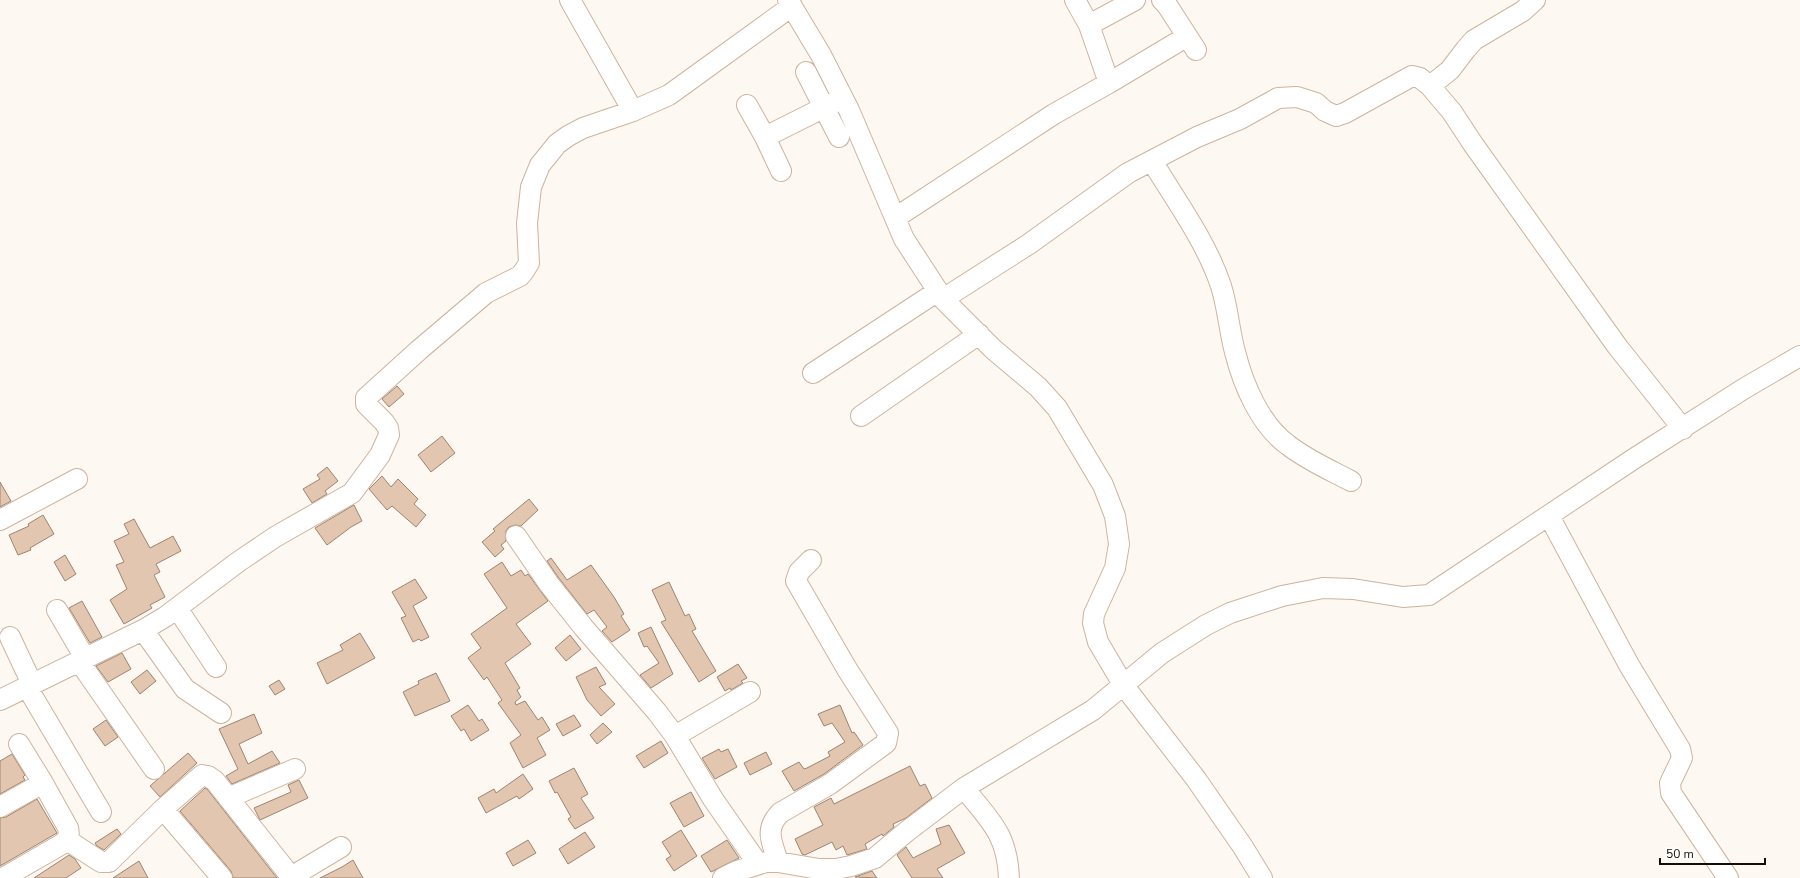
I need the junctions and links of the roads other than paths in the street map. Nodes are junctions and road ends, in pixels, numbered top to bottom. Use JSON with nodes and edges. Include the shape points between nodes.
{"nodes":[{"id":1,"x":570,"y":0,"type":"edge"},
{"id":2,"x":1076,"y":0,"type":"edge"},
{"id":3,"x":1135,"y":0,"type":"edge"},
{"id":4,"x":1162,"y":0,"type":"edge"},
{"id":5,"x":1535,"y":0,"type":"edge"},
{"id":6,"x":790,"y":3,"type":"edge"},
{"id":7,"x":1089,"y":25,"type":"junction"},
{"id":8,"x":1176,"y":43,"type":"dead end"},
{"id":9,"x":1196,"y":50,"type":"dead end"},
{"id":10,"x":806,"y":72,"type":"dead end"},
{"id":11,"x":1109,"y":82,"type":"junction"},
{"id":12,"x":1430,"y":86,"type":"junction"},
{"id":13,"x":843,"y":98,"type":"junction"},
{"id":14,"x":747,"y":105,"type":"dead end"},
{"id":15,"x":825,"y":107,"type":"junction"},
{"id":16,"x":632,"y":111,"type":"junction"},
{"id":17,"x":765,"y":137,"type":"junction"},
{"id":18,"x":839,"y":137,"type":"dead end"},
{"id":19,"x":1152,"y":161,"type":"junction"},
{"id":20,"x":781,"y":171,"type":"dead end"},
{"id":21,"x":895,"y":218,"type":"junction"},
{"id":22,"x":941,"y":295,"type":"junction"},
{"id":23,"x":979,"y":334,"type":"junction"},
{"id":24,"x":1800,"y":356,"type":"edge"},
{"id":25,"x":813,"y":373,"type":"dead end"},
{"id":26,"x":861,"y":416,"type":"dead end"},
{"id":27,"x":1683,"y":428,"type":"junction"},
{"id":28,"x":77,"y":479,"type":"dead end"},
{"id":29,"x":1351,"y":481,"type":"dead end"},
{"id":30,"x":1549,"y":516,"type":"junction"},
{"id":31,"x":0,"y":520,"type":"edge"},
{"id":32,"x":516,"y":536,"type":"dead end"},
{"id":33,"x":811,"y":560,"type":"dead end"},
{"id":34,"x":177,"y":608,"type":"junction"},
{"id":35,"x":57,"y":610,"type":"dead end"},
{"id":36,"x":143,"y":630,"type":"junction"},
{"id":37,"x":10,"y":637,"type":"dead end"},
{"id":38,"x":82,"y":660,"type":"junction"},
{"id":39,"x":216,"y":667,"type":"dead end"},
{"id":40,"x":30,"y":685,"type":"junction"},
{"id":41,"x":1124,"y":686,"type":"junction"},
{"id":42,"x":750,"y":692,"type":"dead end"},
{"id":43,"x":0,"y":700,"type":"edge"},
{"id":44,"x":221,"y":713,"type":"dead end"},
{"id":45,"x":675,"y":736,"type":"junction"},
{"id":46,"x":18,"y":744,"type":"dead end"},
{"id":47,"x":154,"y":769,"type":"dead end"},
{"id":48,"x":295,"y":769,"type":"dead end"},
{"id":49,"x":43,"y":783,"type":"junction"},
{"id":50,"x":964,"y":788,"type":"junction"},
{"id":51,"x":228,"y":798,"type":"junction"},
{"id":52,"x":0,"y":806,"type":"edge"},
{"id":53,"x":163,"y":809,"type":"junction"},
{"id":54,"x":101,"y":812,"type":"dead end"},
{"id":55,"x":67,"y":840,"type":"junction"},
{"id":56,"x":341,"y":847,"type":"dead end"},
{"id":57,"x":778,"y":862,"type":"junction"},
{"id":58,"x":758,"y":864,"type":"junction"},
{"id":59,"x":291,"y":877,"type":"edge"},
{"id":60,"x":3,"y":878,"type":"edge"},
{"id":61,"x":222,"y":878,"type":"edge"},
{"id":62,"x":723,"y":878,"type":"edge"},
{"id":63,"x":1009,"y":878,"type":"edge"},
{"id":64,"x":1262,"y":878,"type":"edge"},
{"id":65,"x":1728,"y":878,"type":"edge"}],
"edges":[{"from":1,"to":16,"type":"street"},
{"from":2,"to":7,"type":"street"},
{"from":3,"to":7,"type":"street"},
{"from":4,"to":9,"type":"street"},
{"from":5,"to":12,"type":"street","via":[[1524,11],[1474,40],[1450,70]]},
{"from":6,"to":13,"type":"street"},
{"from":6,"to":16,"type":"street","via":[[678,89]]},
{"from":7,"to":11,"type":"street"},
{"from":8,"to":11,"type":"street"},
{"from":10,"to":15,"type":"street"},
{"from":11,"to":21,"type":"street","via":[[1054,114]]},
{"from":12,"to":19,"type":"street","via":[[1420,78],[1412,76],[1345,114],[1336,116],[1316,103],[1297,97],[1278,98]]},
{"from":12,"to":27,"type":"street","via":[[1452,112],[1617,346]]},
{"from":13,"to":15,"type":"street"},
{"from":13,"to":21,"type":"street"},
{"from":14,"to":17,"type":"street"},
{"from":15,"to":17,"type":"street"},
{"from":15,"to":18,"type":"street"},
{"from":16,"to":34,"type":"street","via":[[583,128],[568,136],[550,152],[540,165],[531,187],[527,223],[530,252],[529,263],[524,271],[520,276],[486,293],[366,398],[366,404],[384,422],[389,435],[380,455],[352,493],[256,549]]},
{"from":17,"to":20,"type":"street"},
{"from":19,"to":22,"type":"street","via":[[1122,177],[1029,244]]},
{"from":19,"to":29,"type":"street","via":[[1202,243],[1214,268],[1225,302],[1235,352],[1254,404],[1266,424],[1287,445]]},
{"from":21,"to":22,"type":"street","via":[[904,239]]},
{"from":22,"to":23,"type":"street"},
{"from":22,"to":25,"type":"street"},
{"from":23,"to":26,"type":"street"},
{"from":23,"to":41,"type":"street","via":[[1038,387],[1057,408],[1072,430],[1108,497],[1115,516],[1118,555],[1115,568],[1097,604],[1093,623],[1098,642]]},
{"from":24,"to":27,"type":"street"},
{"from":27,"to":30,"type":"street"},
{"from":28,"to":31,"type":"street"},
{"from":30,"to":41,"type":"street","via":[[1429,595],[1403,597],[1353,589],[1323,588],[1270,599],[1230,613],[1206,625],[1162,653]]},
{"from":30,"to":65,"type":"street","via":[[1629,665],[1680,749],[1682,758],[1670,783],[1672,793]]},
{"from":32,"to":45,"type":"street","via":[[584,628]]},
{"from":33,"to":57,"type":"street","via":[[799,572],[796,581],[847,669],[888,732],[888,736],[886,743],[830,784],[780,813],[771,826],[770,834]]},
{"from":34,"to":36,"type":"street"},
{"from":34,"to":39,"type":"street"},
{"from":35,"to":38,"type":"street"},
{"from":36,"to":38,"type":"street"},
{"from":36,"to":44,"type":"street","via":[[185,689]]},
{"from":37,"to":40,"type":"street"},
{"from":38,"to":40,"type":"street"},
{"from":38,"to":47,"type":"street"},
{"from":40,"to":43,"type":"street"},
{"from":40,"to":54,"type":"street"},
{"from":41,"to":50,"type":"street","via":[[1093,710]]},
{"from":41,"to":64,"type":"street","via":[[1196,779]]},
{"from":42,"to":45,"type":"street"},
{"from":45,"to":58,"type":"street","via":[[713,799]]},
{"from":46,"to":49,"type":"street"},
{"from":48,"to":51,"type":"street"},
{"from":49,"to":52,"type":"street"},
{"from":49,"to":55,"type":"street","via":[[68,828]]},
{"from":50,"to":57,"type":"street","via":[[883,852],[864,862],[836,869]]},
{"from":50,"to":63,"type":"street","via":[[1000,835],[1007,853]]},
{"from":51,"to":53,"type":"street","via":[[211,777],[202,775]]},
{"from":51,"to":59,"type":"street"},
{"from":53,"to":55,"type":"street","via":[[109,862],[101,862]]},
{"from":53,"to":61,"type":"street"},
{"from":55,"to":60,"type":"street"},
{"from":56,"to":59,"type":"street"},
{"from":57,"to":58,"type":"street"},
{"from":58,"to":62,"type":"street"}]}
